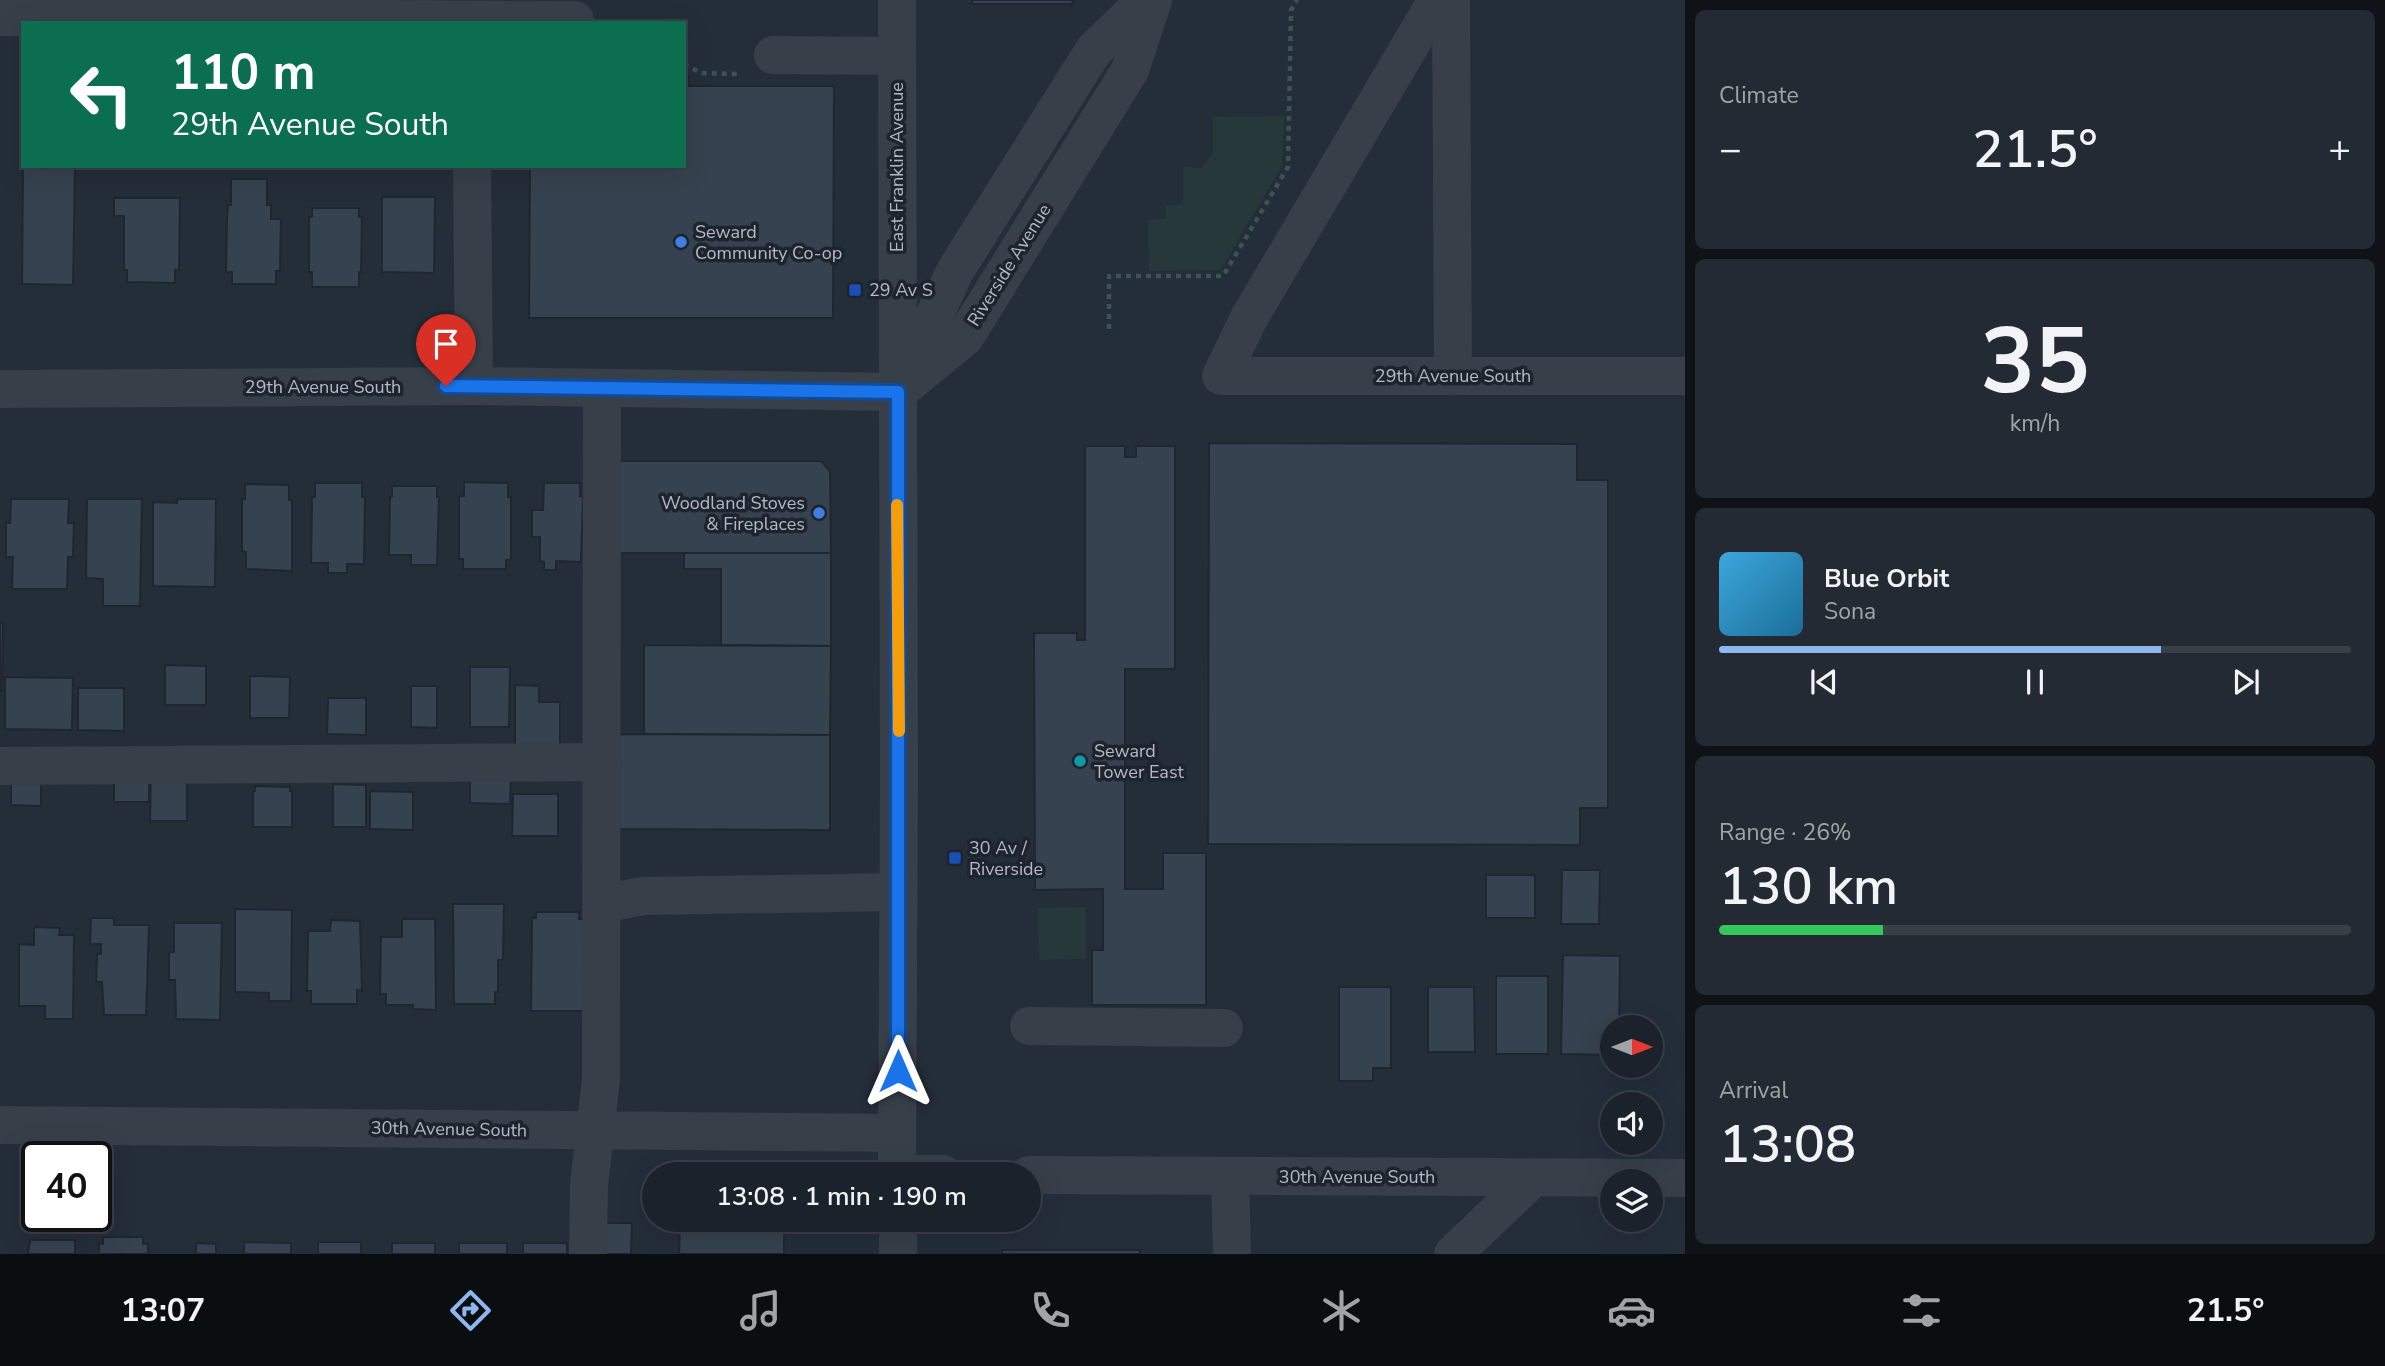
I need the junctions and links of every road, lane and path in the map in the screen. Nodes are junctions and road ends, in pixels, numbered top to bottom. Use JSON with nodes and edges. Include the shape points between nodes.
{"nodes":[{"id":1,"x":897,"y":0,"type":"edge"},
{"id":2,"x":1146,"y":0,"type":"edge"},
{"id":3,"x":1153,"y":0,"type":"edge"},
{"id":4,"x":1297,"y":0,"type":"edge"},
{"id":5,"x":1437,"y":0,"type":"edge"},
{"id":6,"x":1451,"y":0,"type":"edge"},
{"id":7,"x":0,"y":17,"type":"edge"},
{"id":8,"x":575,"y":20,"type":"dead end"},
{"id":9,"x":377,"y":21,"type":"edge"},
{"id":10,"x":523,"y":21,"type":"edge"},
{"id":11,"x":773,"y":55,"type":"dead end"},
{"id":12,"x":897,"y":56,"type":"junction"},
{"id":13,"x":472,"y":168,"type":"edge"},
{"id":14,"x":1109,"y":330,"type":"dead end"},
{"id":15,"x":1453,"y":376,"type":"junction"},
{"id":16,"x":1685,"y":376,"type":"edge"},
{"id":17,"x":474,"y":386,"type":"junction"},
{"id":18,"x":602,"y":388,"type":"junction"},
{"id":19,"x":0,"y":389,"type":"edge"},
{"id":20,"x":898,"y":392,"type":"junction"},
{"id":21,"x":603,"y":762,"type":"junction"},
{"id":22,"x":0,"y":766,"type":"edge"},
{"id":23,"x":898,"y":892,"type":"junction"},
{"id":24,"x":602,"y":904,"type":"junction"},
{"id":25,"x":1029,"y":1026,"type":"dead end"},
{"id":26,"x":1224,"y":1028,"type":"dead end"},
{"id":27,"x":0,"y":1125,"type":"edge"},
{"id":28,"x":595,"y":1131,"type":"junction"},
{"id":29,"x":897,"y":1133,"type":"junction"},
{"id":30,"x":897,"y":1162,"type":"edge"},
{"id":31,"x":1041,"y":1175,"type":"edge"},
{"id":32,"x":1230,"y":1176,"type":"junction"},
{"id":33,"x":1533,"y":1178,"type":"junction"},
{"id":34,"x":1685,"y":1178,"type":"edge"},
{"id":35,"x":898,"y":1232,"type":"edge"},
{"id":36,"x":588,"y":1254,"type":"edge"},
{"id":37,"x":898,"y":1254,"type":"edge"},
{"id":38,"x":1231,"y":1254,"type":"edge"},
{"id":39,"x":1453,"y":1254,"type":"edge"}],
"edges":[{"from":1,"to":12,"type":"street","name":"East Franklin Avenue"},
{"from":2,"to":20,"type":"street","via":[[1094,50],[955,271]]},
{"from":3,"to":20,"type":"street","name":"Riverside Avenue","via":[[1130,70],[964,337]]},
{"from":4,"to":14,"type":"path","via":[[1291,10],[1288,167],[1223,276],[1109,276]]},
{"from":5,"to":15,"type":"street","name":"29th Avenue South","via":[[1249,318],[1221,376]]},
{"from":6,"to":15,"type":"street"},
{"from":7,"to":9,"type":"street"},
{"from":8,"to":10,"type":"street"},
{"from":11,"to":12,"type":"street"},
{"from":12,"to":20,"type":"street","name":"East Franklin Avenue"},
{"from":13,"to":17,"type":"street"},
{"from":15,"to":16,"type":"street","name":"29th Avenue South"},
{"from":17,"to":18,"type":"street","name":"29th Avenue South"},
{"from":17,"to":19,"type":"street","name":"29th Avenue South"},
{"from":18,"to":20,"type":"street","name":"29th Avenue South"},
{"from":18,"to":21,"type":"street"},
{"from":20,"to":23,"type":"street","name":"East Franklin Avenue"},
{"from":21,"to":22,"type":"street"},
{"from":21,"to":24,"type":"street"},
{"from":23,"to":24,"type":"street","via":[[643,896]]},
{"from":23,"to":29,"type":"street","name":"East Franklin Avenue"},
{"from":24,"to":28,"type":"street","via":[[601,1079]]},
{"from":25,"to":26,"type":"street"},
{"from":27,"to":28,"type":"street","name":"30th Avenue South"},
{"from":28,"to":29,"type":"street","name":"30th Avenue South"},
{"from":28,"to":36,"type":"street"},
{"from":29,"to":30,"type":"street","name":"East Franklin Avenue"},
{"from":31,"to":32,"type":"street","name":"30th Avenue South"},
{"from":32,"to":33,"type":"street","name":"30th Avenue South"},
{"from":32,"to":38,"type":"street"},
{"from":33,"to":34,"type":"street","name":"30th Avenue South"},
{"from":33,"to":39,"type":"street"},
{"from":35,"to":37,"type":"street"}]}
